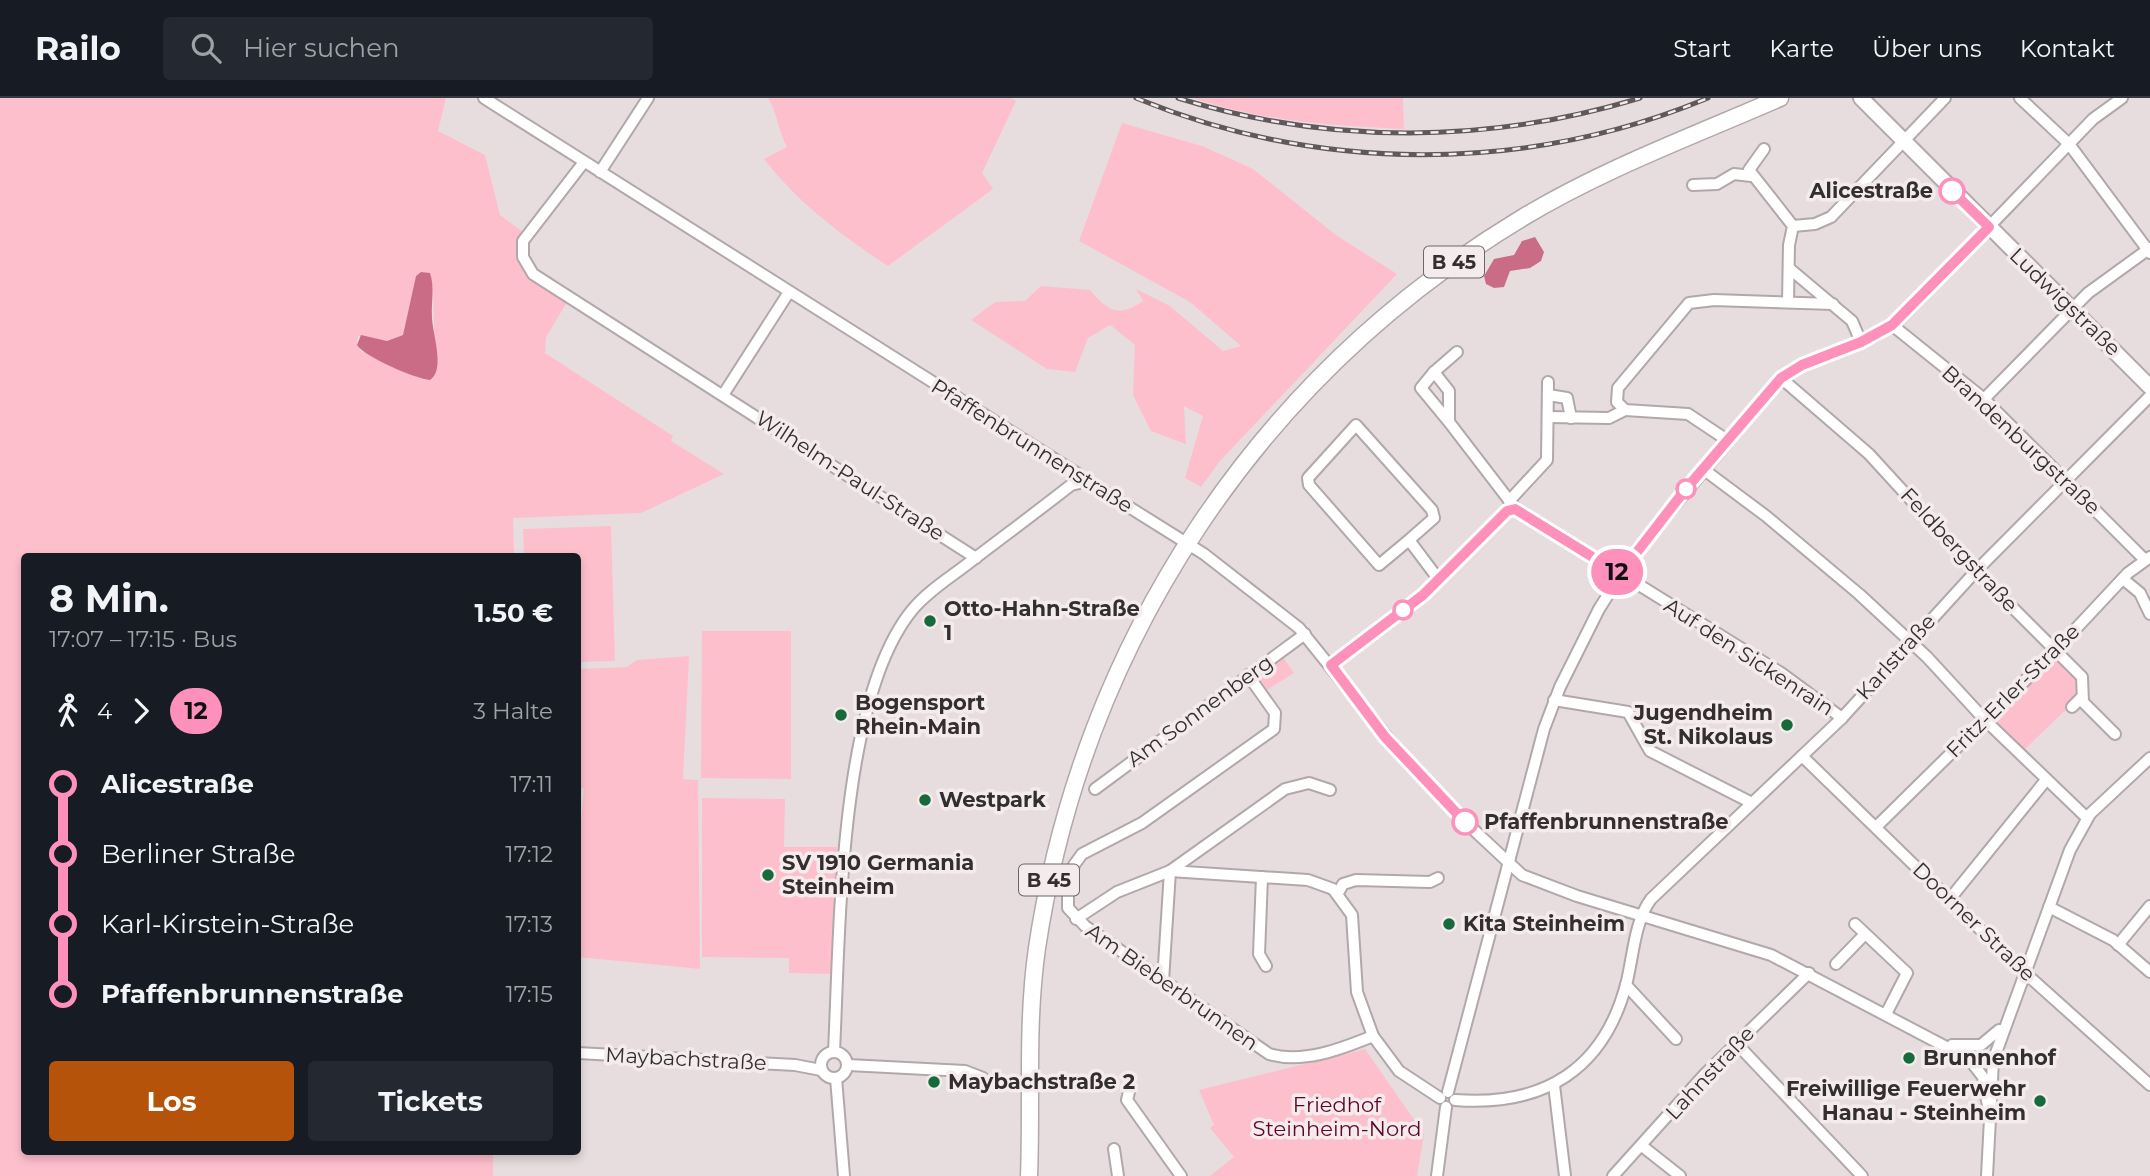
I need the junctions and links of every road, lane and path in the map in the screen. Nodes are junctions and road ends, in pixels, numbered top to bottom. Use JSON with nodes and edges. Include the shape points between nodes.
{"nodes":[{"id":1,"x":484,"y":98,"type":"edge"},
{"id":2,"x":648,"y":98,"type":"edge"},
{"id":3,"x":1780,"y":98,"type":"edge"},
{"id":4,"x":1861,"y":98,"type":"edge"},
{"id":5,"x":1945,"y":98,"type":"edge"},
{"id":6,"x":2020,"y":98,"type":"edge"},
{"id":7,"x":2122,"y":98,"type":"edge"},
{"id":8,"x":1873,"y":105,"type":"edge"},
{"id":9,"x":1902,"y":142,"type":"junction"},
{"id":10,"x":2069,"y":144,"type":"junction"},
{"id":11,"x":1764,"y":149,"type":"dead end"},
{"id":12,"x":584,"y":162,"type":"junction"},
{"id":13,"x":600,"y":172,"type":"junction"},
{"id":14,"x":1751,"y":176,"type":"junction"},
{"id":15,"x":1693,"y":185,"type":"dead end"},
{"id":16,"x":1794,"y":226,"type":"junction"},
{"id":17,"x":1989,"y":227,"type":"junction"},
{"id":18,"x":2149,"y":250,"type":"edge"},
{"id":19,"x":1790,"y":269,"type":"junction"},
{"id":20,"x":789,"y":292,"type":"junction"},
{"id":21,"x":1788,"y":302,"type":"junction"},
{"id":22,"x":1833,"y":304,"type":"junction"},
{"id":23,"x":2071,"y":309,"type":"junction"},
{"id":24,"x":1892,"y":325,"type":"junction"},
{"id":25,"x":1861,"y":342,"type":"junction"},
{"id":26,"x":1457,"y":352,"type":"dead end"},
{"id":27,"x":1434,"y":372,"type":"junction"},
{"id":28,"x":1781,"y":378,"type":"junction"},
{"id":29,"x":1548,"y":382,"type":"dead end"},
{"id":30,"x":2150,"y":387,"type":"edge"},
{"id":31,"x":723,"y":395,"type":"junction"},
{"id":32,"x":1548,"y":395,"type":"junction"},
{"id":33,"x":2150,"y":396,"type":"edge"},
{"id":34,"x":1984,"y":399,"type":"junction"},
{"id":35,"x":1625,"y":410,"type":"junction"},
{"id":36,"x":1548,"y":417,"type":"junction"},
{"id":37,"x":1571,"y":418,"type":"junction"},
{"id":38,"x":1449,"y":422,"type":"junction"},
{"id":39,"x":1727,"y":440,"type":"junction"},
{"id":40,"x":1703,"y":469,"type":"junction"},
{"id":41,"x":2066,"y":480,"type":"junction"},
{"id":42,"x":1084,"y":482,"type":"junction"},
{"id":43,"x":1512,"y":505,"type":"junction"},
{"id":44,"x":1409,"y":540,"type":"junction"},
{"id":45,"x":1187,"y":542,"type":"junction"},
{"id":46,"x":976,"y":558,"type":"junction"},
{"id":47,"x":2148,"y":558,"type":"edge"},
{"id":48,"x":1976,"y":571,"type":"junction"},
{"id":49,"x":1620,"y":574,"type":"junction"},
{"id":50,"x":2123,"y":579,"type":"junction"},
{"id":51,"x":1439,"y":580,"type":"junction"},
{"id":52,"x":2150,"y":614,"type":"edge"},
{"id":53,"x":1305,"y":634,"type":"junction"},
{"id":54,"x":1910,"y":641,"type":"junction"},
{"id":55,"x":2055,"y":651,"type":"junction"},
{"id":56,"x":1331,"y":665,"type":"junction"},
{"id":57,"x":1248,"y":676,"type":"junction"},
{"id":58,"x":2082,"y":697,"type":"junction"},
{"id":59,"x":1554,"y":701,"type":"junction"},
{"id":60,"x":2072,"y":707,"type":"dead end"},
{"id":61,"x":1842,"y":718,"type":"junction"},
{"id":62,"x":1985,"y":720,"type":"junction"},
{"id":63,"x":2115,"y":734,"type":"dead end"},
{"id":64,"x":1802,"y":756,"type":"junction"},
{"id":65,"x":2150,"y":758,"type":"edge"},
{"id":66,"x":2046,"y":780,"type":"junction"},
{"id":67,"x":1095,"y":789,"type":"dead end"},
{"id":68,"x":1330,"y":790,"type":"dead end"},
{"id":69,"x":1752,"y":803,"type":"junction"},
{"id":70,"x":2087,"y":818,"type":"junction"},
{"id":71,"x":1876,"y":827,"type":"junction"},
{"id":72,"x":1509,"y":864,"type":"junction"},
{"id":73,"x":1171,"y":871,"type":"junction"},
{"id":74,"x":1262,"y":877,"type":"junction"},
{"id":75,"x":1438,"y":878,"type":"dead end"},
{"id":76,"x":1338,"y":893,"type":"junction"},
{"id":77,"x":1949,"y":900,"type":"junction"},
{"id":78,"x":2150,"y":906,"type":"edge"},
{"id":79,"x":2049,"y":907,"type":"junction"},
{"id":80,"x":1642,"y":917,"type":"junction"},
{"id":81,"x":1076,"y":919,"type":"junction"},
{"id":82,"x":1855,"y":924,"type":"dead end"},
{"id":83,"x":1865,"y":934,"type":"junction"},
{"id":84,"x":2119,"y":945,"type":"junction"},
{"id":85,"x":1836,"y":964,"type":"dead end"},
{"id":86,"x":1266,"y":966,"type":"dead end"},
{"id":87,"x":2024,"y":972,"type":"junction"},
{"id":88,"x":2150,"y":972,"type":"edge"},
{"id":89,"x":1809,"y":973,"type":"junction"},
{"id":90,"x":1163,"y":981,"type":"junction"},
{"id":91,"x":1626,"y":985,"type":"junction"},
{"id":92,"x":1886,"y":1014,"type":"junction"},
{"id":93,"x":2006,"y":1021,"type":"junction"},
{"id":94,"x":1373,"y":1036,"type":"junction"},
{"id":95,"x":1676,"y":1039,"type":"dead end"},
{"id":96,"x":1736,"y":1043,"type":"junction"},
{"id":97,"x":1942,"y":1043,"type":"junction"},
{"id":98,"x":1980,"y":1046,"type":"junction"},
{"id":99,"x":834,"y":1051,"type":"junction"},
{"id":100,"x":581,"y":1053,"type":"edge"},
{"id":101,"x":1993,"y":1060,"type":"junction"},
{"id":102,"x":821,"y":1065,"type":"junction"},
{"id":103,"x":848,"y":1065,"type":"junction"},
{"id":104,"x":1975,"y":1065,"type":"junction"},
{"id":105,"x":836,"y":1078,"type":"junction"},
{"id":106,"x":983,"y":1078,"type":"dead end"},
{"id":107,"x":1553,"y":1085,"type":"junction"},
{"id":108,"x":2150,"y":1085,"type":"edge"},
{"id":109,"x":1129,"y":1092,"type":"dead end"},
{"id":110,"x":1447,"y":1099,"type":"junction"},
{"id":111,"x":1988,"y":1106,"type":"junction"},
{"id":112,"x":1643,"y":1146,"type":"junction"},
{"id":113,"x":1114,"y":1149,"type":"dead end"},
{"id":114,"x":844,"y":1176,"type":"edge"},
{"id":115,"x":1031,"y":1176,"type":"edge"},
{"id":116,"x":1118,"y":1176,"type":"edge"},
{"id":117,"x":1181,"y":1176,"type":"edge"},
{"id":118,"x":1437,"y":1176,"type":"edge"},
{"id":119,"x":1565,"y":1176,"type":"edge"},
{"id":120,"x":1613,"y":1176,"type":"edge"},
{"id":121,"x":1680,"y":1176,"type":"edge"},
{"id":122,"x":1862,"y":1176,"type":"edge"},
{"id":123,"x":1987,"y":1176,"type":"edge"}],
"edges":[{"from":1,"to":12,"type":"street","name":"Pfaffenbrunnenstraße"},
{"from":2,"to":13,"type":"street"},
{"from":3,"to":45,"type":"main road","number":"B 45","via":[[1582,185],[1432,278],[1316,380],[1273,427]]},
{"from":4,"to":8,"type":"main road","name":"Ludwigstraße"},
{"from":5,"to":9,"type":"street"},
{"from":6,"to":10,"type":"street"},
{"from":7,"to":10,"type":"street"},
{"from":8,"to":9,"type":"main road","name":"Ludwigstraße"},
{"from":9,"to":16,"type":"street","via":[[1831,217]]},
{"from":9,"to":17,"type":"main road","name":"Ludwigstraße"},
{"from":10,"to":17,"type":"street"},
{"from":10,"to":18,"type":"street"},
{"from":11,"to":14,"type":"street","via":[[1751,163]]},
{"from":12,"to":13,"type":"street","name":"Pfaffenbrunnenstraße"},
{"from":12,"to":31,"type":"street","name":"Wilhelm-Paul-Straße","via":[[523,241],[527,267],[552,288]]},
{"from":13,"to":20,"type":"street","name":"Pfaffenbrunnenstraße"},
{"from":14,"to":15,"type":"street","via":[[1734,174],[1717,184]]},
{"from":14,"to":16,"type":"street"},
{"from":16,"to":19,"type":"street"},
{"from":17,"to":23,"type":"main road","name":"Ludwigstraße"},
{"from":17,"to":24,"type":"street"},
{"from":18,"to":23,"type":"street"},
{"from":19,"to":21,"type":"street"},
{"from":19,"to":22,"type":"street"},
{"from":20,"to":31,"type":"street"},
{"from":20,"to":42,"type":"street","name":"Pfaffenbrunnenstraße"},
{"from":21,"to":22,"type":"street"},
{"from":21,"to":35,"type":"street","via":[[1689,303],[1618,388],[1617,402]]},
{"from":22,"to":25,"type":"street","via":[[1854,324]]},
{"from":23,"to":30,"type":"main road","name":"Ludwigstraße"},
{"from":23,"to":34,"type":"street"},
{"from":24,"to":25,"type":"street"},
{"from":24,"to":34,"type":"street","name":"Brandenburgstraße"},
{"from":25,"to":28,"type":"street"},
{"from":26,"to":27,"type":"street"},
{"from":27,"to":38,"type":"street","via":[[1448,391]]},
{"from":27,"to":38,"type":"street","via":[[1421,388]]},
{"from":28,"to":39,"type":"street"},
{"from":28,"to":48,"type":"street","name":"Feldbergstraße","via":[[1869,454]]},
{"from":29,"to":32,"type":"street"},
{"from":31,"to":46,"type":"street","name":"Wilhelm-Paul-Straße"},
{"from":32,"to":36,"type":"street"},
{"from":32,"to":37,"type":"street","via":[[1567,398]]},
{"from":33,"to":41,"type":"street","name":"Karlstraße"},
{"from":34,"to":41,"type":"street","name":"Brandenburgstraße"},
{"from":35,"to":37,"type":"street","via":[[1614,417]]},
{"from":35,"to":39,"type":"street","via":[[1693,416]]},
{"from":36,"to":37,"type":"street"},
{"from":36,"to":43,"type":"street","via":[[1545,464]]},
{"from":38,"to":43,"type":"street"},
{"from":39,"to":40,"type":"street"},
{"from":40,"to":49,"type":"street"},
{"from":40,"to":54,"type":"street","via":[[1829,567]]},
{"from":41,"to":47,"type":"street","name":"Brandenburgstraße"},
{"from":41,"to":48,"type":"street","name":"Karlstraße"},
{"from":42,"to":45,"type":"street","name":"Pfaffenbrunnenstraße"},
{"from":42,"to":46,"type":"street","via":[[1072,485]]},
{"from":43,"to":49,"type":"street","name":"Auf den Sickenrain"},
{"from":43,"to":51,"type":"street"},
{"from":44,"to":44,"type":"street","via":[[1379,565],[1309,485],[1308,478],[1356,425],[1432,510],[1434,518]]},
{"from":44,"to":51,"type":"street"},
{"from":45,"to":53,"type":"street","name":"Pfaffenbrunnenstraße"},
{"from":45,"to":115,"type":"main road","number":"B 45","via":[[1119,666],[1060,837],[1036,953],[1029,1050]]},
{"from":46,"to":99,"type":"street","via":[[922,599],[909,615],[874,685],[860,743],[846,851]]},
{"from":47,"to":50,"type":"street","name":"Fritz-Erler-Straße"},
{"from":48,"to":54,"type":"street","name":"Karlstraße"},
{"from":48,"to":55,"type":"street","name":"Feldbergstraße"},
{"from":49,"to":59,"type":"street"},
{"from":49,"to":61,"type":"street","name":"Auf den Sickenrain","via":[[1781,673]]},
{"from":50,"to":52,"type":"street","via":[[2140,593]]},
{"from":50,"to":55,"type":"street","name":"Fritz-Erler-Straße"},
{"from":51,"to":56,"type":"street"},
{"from":53,"to":56,"type":"street","name":"Pfaffenbrunnenstraße"},
{"from":53,"to":57,"type":"street","name":"Am Sonnenberg"},
{"from":54,"to":61,"type":"street","name":"Karlstraße"},
{"from":54,"to":62,"type":"street"},
{"from":55,"to":58,"type":"street","name":"Feldbergstraße","via":[[2084,680]]},
{"from":55,"to":62,"type":"street","name":"Fritz-Erler-Straße"},
{"from":56,"to":72,"type":"street","name":"Pfaffenbrunnenstraße","via":[[1394,747]]},
{"from":57,"to":67,"type":"street","name":"Am Sonnenberg"},
{"from":57,"to":81,"type":"street","name":"Am Bieberbrunnen","via":[[1275,713],[1274,729],[1142,823],[1078,859],[1067,898]]},
{"from":58,"to":60,"type":"street"},
{"from":58,"to":63,"type":"street","name":"Feldbergstraße"},
{"from":59,"to":69,"type":"street","via":[[1628,712],[1650,751]]},
{"from":59,"to":72,"type":"street"},
{"from":61,"to":64,"type":"street","name":"Karlstraße"},
{"from":62,"to":66,"type":"street"},
{"from":62,"to":71,"type":"street","name":"Fritz-Erler-Straße"},
{"from":64,"to":69,"type":"street","name":"Karlstraße"},
{"from":64,"to":71,"type":"street","name":"Doorner Straße"},
{"from":65,"to":70,"type":"street"},
{"from":66,"to":70,"type":"street"},
{"from":66,"to":77,"type":"street"},
{"from":68,"to":73,"type":"street","via":[[1309,783],[1285,789]]},
{"from":69,"to":80,"type":"street","name":"Karlstraße","via":[[1653,897]]},
{"from":70,"to":79,"type":"street"},
{"from":71,"to":77,"type":"street","name":"Doorner Straße"},
{"from":72,"to":80,"type":"street","name":"Pfaffenbrunnenstraße","via":[[1543,885]]},
{"from":72,"to":110,"type":"street"},
{"from":73,"to":74,"type":"street"},
{"from":73,"to":81,"type":"street","via":[[1117,892]]},
{"from":73,"to":90,"type":"street"},
{"from":74,"to":76,"type":"street","via":[[1317,881]]},
{"from":74,"to":86,"type":"street","via":[[1259,954]]},
{"from":75,"to":76,"type":"street","via":[[1356,880],[1343,884]]},
{"from":76,"to":94,"type":"street","via":[[1353,920],[1357,992]]},
{"from":77,"to":87,"type":"street","name":"Doorner Straße"},
{"from":78,"to":84,"type":"street"},
{"from":79,"to":84,"type":"street"},
{"from":79,"to":87,"type":"street"},
{"from":80,"to":89,"type":"street","name":"Pfaffenbrunnenstraße","via":[[1771,955]]},
{"from":80,"to":91,"type":"street"},
{"from":81,"to":90,"type":"street","name":"Am Bieberbrunnen"},
{"from":82,"to":83,"type":"street"},
{"from":83,"to":85,"type":"street"},
{"from":83,"to":92,"type":"street","via":[[1907,973]]},
{"from":84,"to":88,"type":"street"},
{"from":87,"to":93,"type":"street"},
{"from":87,"to":108,"type":"street","name":"Doorner Straße"},
{"from":89,"to":92,"type":"street","name":"Pfaffenbrunnenstraße"},
{"from":89,"to":96,"type":"street","name":"Lahnstraße"},
{"from":90,"to":94,"type":"street","name":"Am Bieberbrunnen","via":[[1272,1055],[1317,1054]]},
{"from":91,"to":95,"type":"street"},
{"from":91,"to":107,"type":"street","via":[[1618,1012],[1600,1043]]},
{"from":92,"to":97,"type":"street","name":"Pfaffenbrunnenstraße"},
{"from":93,"to":98,"type":"street"},
{"from":93,"to":101,"type":"street"},
{"from":94,"to":110,"type":"street","via":[[1399,1071]]},
{"from":96,"to":112,"type":"street","name":"Lahnstraße"},
{"from":96,"to":122,"type":"street"},
{"from":97,"to":98,"type":"street","name":"Pfaffenbrunnenstraße"},
{"from":97,"to":104,"type":"street","name":"Pfaffenbrunnenstraße"},
{"from":98,"to":101,"type":"street","via":[[1992,1050]]},
{"from":98,"to":104,"type":"street","via":[[1972,1055]]},
{"from":99,"to":102,"type":"street","via":[[826,1054]]},
{"from":99,"to":103,"type":"street","via":[[845,1057]]},
{"from":100,"to":102,"type":"street","name":"Maybachstraße"},
{"from":101,"to":104,"type":"street","via":[[1988,1067]]},
{"from":101,"to":111,"type":"street"},
{"from":102,"to":105,"type":"street","via":[[827,1077]]},
{"from":103,"to":105,"type":"street"},
{"from":103,"to":106,"type":"street","via":[[965,1071]]},
{"from":104,"to":111,"type":"street","via":[[1985,1082]]},
{"from":105,"to":114,"type":"street"},
{"from":107,"to":110,"type":"street","via":[[1510,1100]]},
{"from":107,"to":119,"type":"street"},
{"from":109,"to":117,"type":"street","via":[[1128,1100]]},
{"from":110,"to":118,"type":"street"},
{"from":111,"to":123,"type":"street"},
{"from":112,"to":120,"type":"street","name":"Lahnstraße"},
{"from":112,"to":121,"type":"street"},
{"from":113,"to":116,"type":"street"}]}
